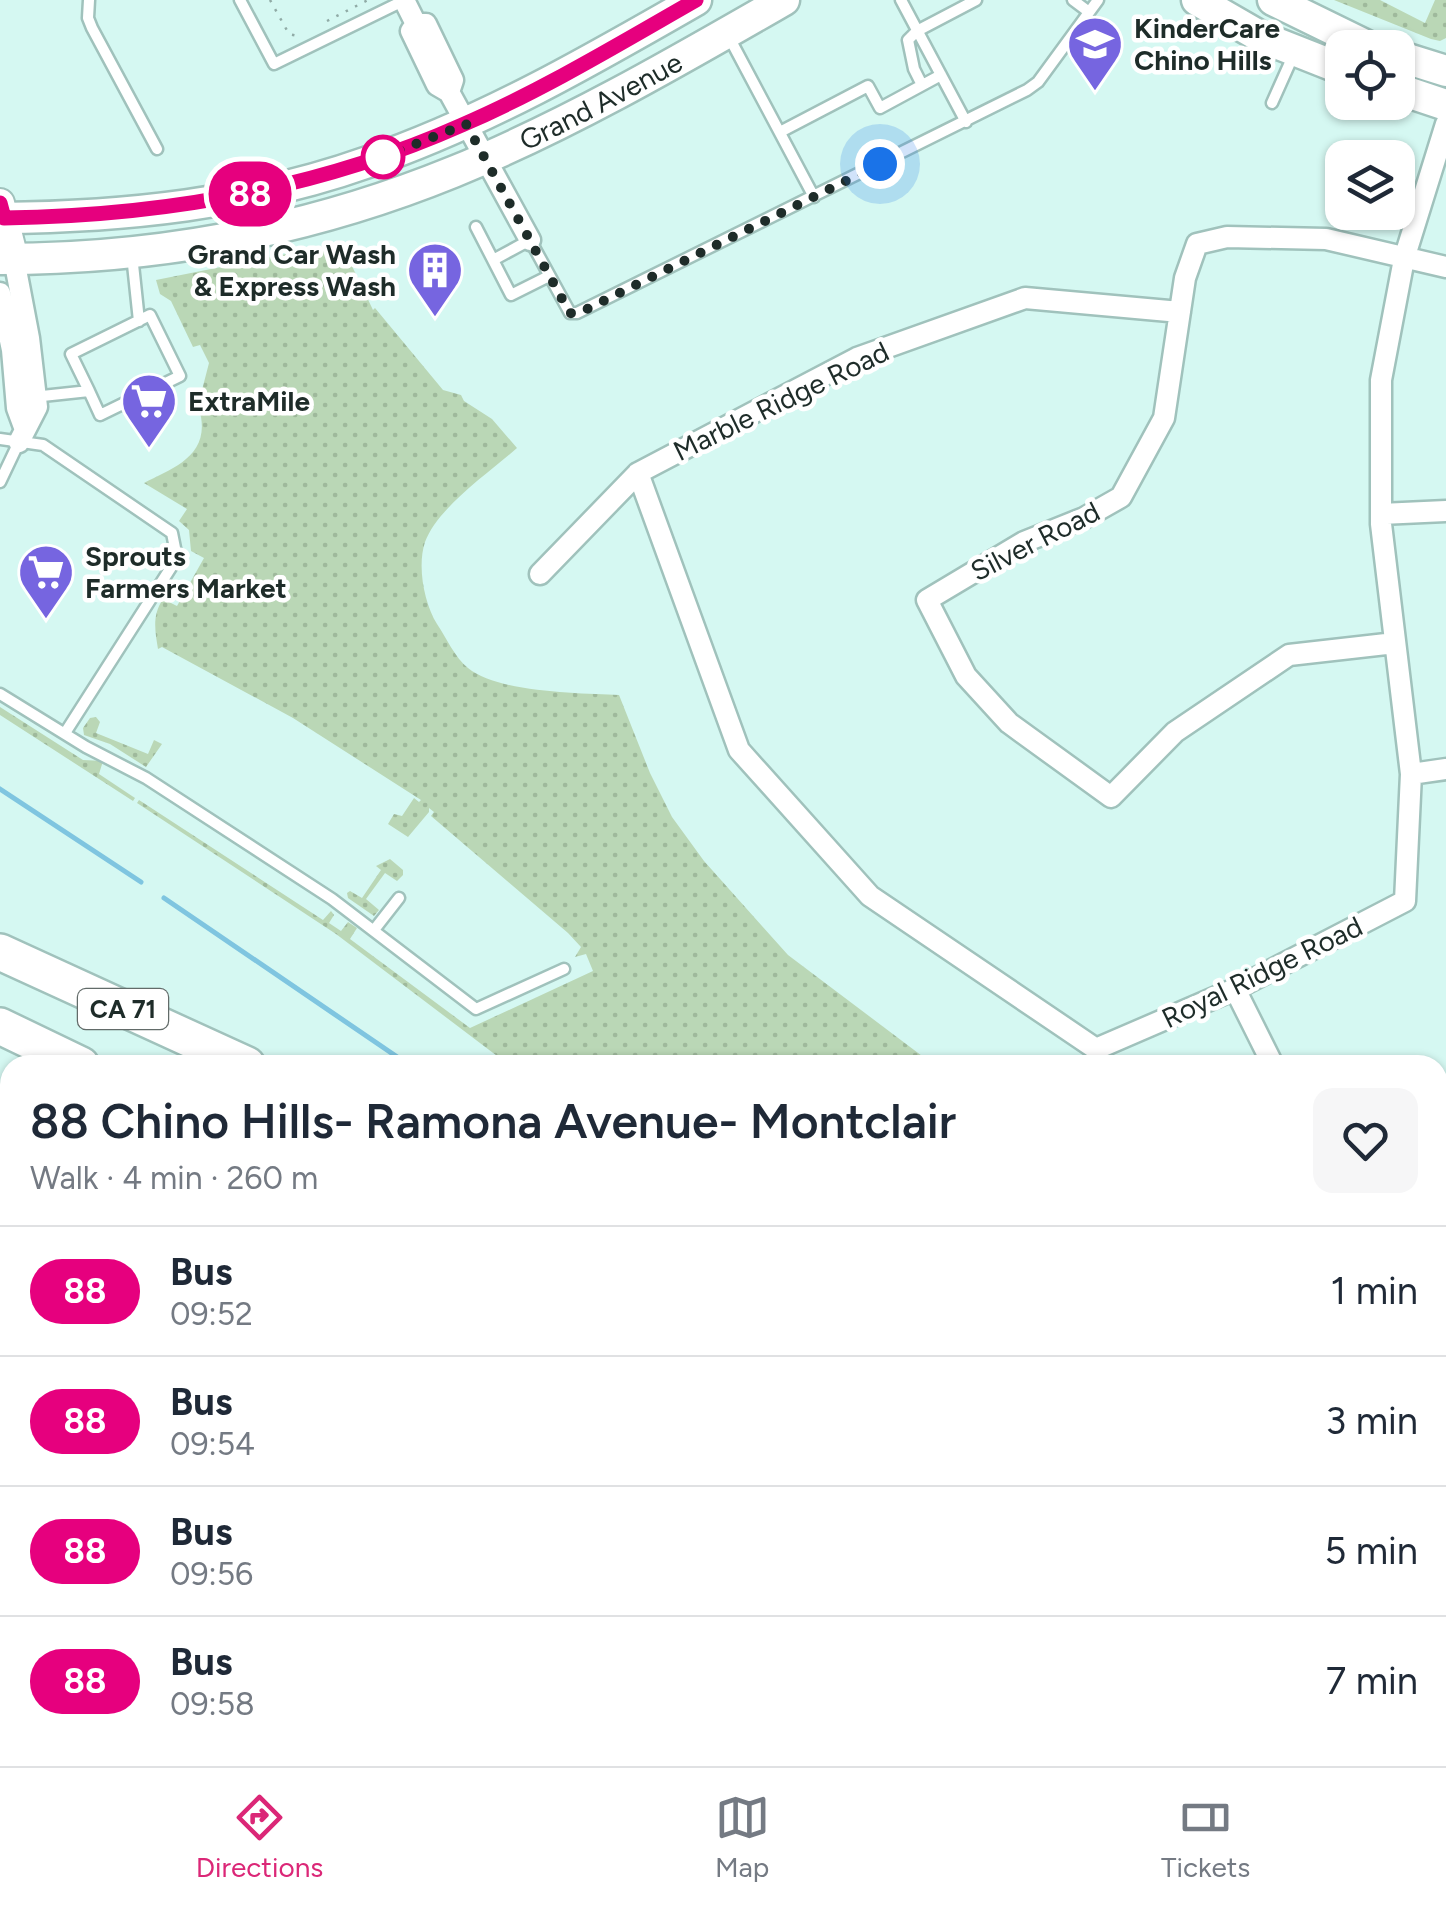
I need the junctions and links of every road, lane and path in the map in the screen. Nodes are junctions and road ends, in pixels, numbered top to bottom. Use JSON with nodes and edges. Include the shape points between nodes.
{"nodes":[{"id":1,"x":89,"y":0,"type":"edge"},
{"id":2,"x":240,"y":0,"type":"edge"},
{"id":3,"x":270,"y":0,"type":"edge"},
{"id":4,"x":368,"y":0,"type":"edge"},
{"id":5,"x":404,"y":0,"type":"edge"},
{"id":6,"x":696,"y":0,"type":"edge"},
{"id":7,"x":784,"y":0,"type":"edge"},
{"id":8,"x":901,"y":0,"type":"edge"},
{"id":9,"x":976,"y":0,"type":"edge"},
{"id":10,"x":1073,"y":0,"type":"edge"},
{"id":11,"x":1098,"y":0,"type":"edge"},
{"id":12,"x":1197,"y":0,"type":"edge"},
{"id":13,"x":1272,"y":0,"type":"edge"},
{"id":14,"x":1089,"y":12,"type":"junction"},
{"id":15,"x":316,"y":27,"type":"dead end"},
{"id":16,"x":1334,"y":30,"type":"edge"},
{"id":17,"x":918,"y":31,"type":"junction"},
{"id":18,"x":726,"y":32,"type":"junction"},
{"id":19,"x":299,"y":36,"type":"dead end"},
{"id":20,"x":1296,"y":51,"type":"junction"},
{"id":21,"x":1415,"y":61,"type":"edge"},
{"id":22,"x":1325,"y":62,"type":"edge"},
{"id":23,"x":1446,"y":71,"type":"edge"},
{"id":24,"x":941,"y":75,"type":"junction"},
{"id":25,"x":922,"y":85,"type":"junction"},
{"id":26,"x":1415,"y":95,"type":"edge"},
{"id":27,"x":1272,"y":103,"type":"dead end"},
{"id":28,"x":1446,"y":105,"type":"edge"},
{"id":29,"x":966,"y":122,"type":"junction"},
{"id":30,"x":466,"y":124,"type":"junction"},
{"id":31,"x":1446,"y":124,"type":"edge"},
{"id":32,"x":780,"y":132,"type":"junction"},
{"id":33,"x":156,"y":149,"type":"dead end"},
{"id":34,"x":486,"y":158,"type":"junction"},
{"id":35,"x":814,"y":197,"type":"junction"},
{"id":36,"x":1,"y":213,"type":"edge"},
{"id":37,"x":476,"y":227,"type":"dead end"},
{"id":38,"x":530,"y":240,"type":"junction"},
{"id":39,"x":132,"y":254,"type":"junction"},
{"id":40,"x":7,"y":258,"type":"edge"},
{"id":41,"x":1404,"y":259,"type":"junction"},
{"id":42,"x":493,"y":260,"type":"junction"},
{"id":43,"x":1446,"y":267,"type":"edge"},
{"id":44,"x":549,"y":276,"type":"junction"},
{"id":45,"x":0,"y":293,"type":"edge"},
{"id":46,"x":1180,"y":312,"type":"junction"},
{"id":47,"x":139,"y":321,"type":"junction"},
{"id":48,"x":89,"y":391,"type":"junction"},
{"id":49,"x":26,"y":397,"type":"junction"},
{"id":50,"x":14,"y":436,"type":"edge"},
{"id":51,"x":638,"y":472,"type":"junction"},
{"id":52,"x":0,"y":482,"type":"edge"},
{"id":53,"x":1446,"y":511,"type":"edge"},
{"id":54,"x":1381,"y":514,"type":"junction"},
{"id":55,"x":540,"y":574,"type":"dead end"},
{"id":56,"x":1395,"y":643,"type":"junction"},
{"id":57,"x":0,"y":694,"type":"edge"},
{"id":58,"x":65,"y":733,"type":"junction"},
{"id":59,"x":1446,"y":769,"type":"edge"},
{"id":60,"x":1410,"y":774,"type":"junction"},
{"id":61,"x":399,"y":898,"type":"dead end"},
{"id":62,"x":374,"y":930,"type":"junction"},
{"id":63,"x":0,"y":952,"type":"edge"},
{"id":64,"x":564,"y":969,"type":"dead end"},
{"id":65,"x":1235,"y":990,"type":"junction"},
{"id":66,"x":0,"y":1026,"type":"edge"},
{"id":67,"x":60,"y":1055,"type":"edge"},
{"id":68,"x":224,"y":1055,"type":"edge"},
{"id":69,"x":1267,"y":1055,"type":"edge"}],
"edges":[{"from":1,"to":33,"type":"lane","via":[[92,28]]},
{"from":2,"to":5,"type":"lane","via":[[274,64]]},
{"from":3,"to":19,"type":"path","via":[[289,34]]},
{"from":4,"to":15,"type":"path"},
{"from":5,"to":30,"type":"street","via":[[436,85],[450,92]]},
{"from":6,"to":30,"type":"main road","name":"Grand Avenue"},
{"from":7,"to":18,"type":"main road","name":"Grand Avenue"},
{"from":8,"to":17,"type":"lane"},
{"from":9,"to":17,"type":"lane"},
{"from":10,"to":14,"type":"lane"},
{"from":11,"to":14,"type":"lane"},
{"from":12,"to":20,"type":"main road"},
{"from":13,"to":16,"type":"main road"},
{"from":14,"to":29,"type":"lane","via":[[1038,82]]},
{"from":17,"to":24,"type":"lane"},
{"from":17,"to":25,"type":"lane","via":[[908,40]]},
{"from":18,"to":32,"type":"lane"},
{"from":18,"to":34,"type":"main road","name":"Grand Avenue"},
{"from":20,"to":22,"type":"main road"},
{"from":20,"to":27,"type":"lane"},
{"from":21,"to":23,"type":"main road"},
{"from":24,"to":25,"type":"lane"},
{"from":24,"to":29,"type":"lane"},
{"from":25,"to":32,"type":"lane","via":[[880,108],[868,86]]},
{"from":26,"to":28,"type":"main road"},
{"from":29,"to":35,"type":"lane"},
{"from":30,"to":34,"type":"street"},
{"from":30,"to":36,"type":"main road","name":"Grand Avenue","via":[[365,163],[255,193],[139,211]]},
{"from":31,"to":41,"type":"street","name":"Royal Ridge Road"},
{"from":32,"to":35,"type":"lane"},
{"from":34,"to":38,"type":"street"},
{"from":34,"to":39,"type":"main road","name":"Grand Avenue","via":[[318,218]]},
{"from":35,"to":44,"type":"lane","via":[[577,314],[570,313]]},
{"from":36,"to":40,"type":"main road"},
{"from":37,"to":42,"type":"lane"},
{"from":38,"to":42,"type":"lane"},
{"from":38,"to":44,"type":"lane"},
{"from":39,"to":40,"type":"main road","name":"Grand Avenue"},
{"from":39,"to":47,"type":"lane"},
{"from":40,"to":49,"type":"street"},
{"from":41,"to":43,"type":"street"},
{"from":41,"to":46,"type":"street","name":"Silver Road","via":[[1326,239],[1228,237],[1197,244]]},
{"from":41,"to":54,"type":"street","name":"Royal Ridge Road","via":[[1382,380]]},
{"from":42,"to":44,"type":"lane","via":[[511,295]]},
{"from":45,"to":49,"type":"street"},
{"from":46,"to":51,"type":"street","name":"Marble Ridge Road","via":[[1026,298],[857,358]]},
{"from":46,"to":56,"type":"street","name":"Silver Road","via":[[1164,418],[1120,497],[1024,542],[927,600],[966,676],[1009,722],[1111,798],[1175,732],[1288,655]]},
{"from":47,"to":48,"type":"lane","via":[[70,354]]},
{"from":47,"to":48,"type":"lane","via":[[150,316],[180,376],[100,415]]},
{"from":48,"to":49,"type":"lane"},
{"from":49,"to":50,"type":"street","via":[[37,407]]},
{"from":50,"to":52,"type":"lane"},
{"from":50,"to":58,"type":"lane","via":[[43,446],[172,533],[177,558]]},
{"from":51,"to":55,"type":"street","name":"Marble Ridge Road"},
{"from":51,"to":65,"type":"street","name":"Royal Ridge Road","via":[[739,750],[870,896],[1096,1049]]},
{"from":53,"to":54,"type":"street"},
{"from":54,"to":56,"type":"street","name":"Royal Ridge Road"},
{"from":56,"to":60,"type":"street","name":"Royal Ridge Road"},
{"from":57,"to":58,"type":"lane"},
{"from":58,"to":62,"type":"lane","via":[[186,803]]},
{"from":59,"to":60,"type":"street"},
{"from":60,"to":65,"type":"street","name":"Royal Ridge Road","via":[[1405,901]]},
{"from":61,"to":62,"type":"lane"},
{"from":62,"to":64,"type":"lane","via":[[476,1009]]},
{"from":63,"to":68,"type":"highway","number":"CA 71"},
{"from":65,"to":69,"type":"street"},
{"from":66,"to":67,"type":"highway","number":"CA 71"}]}
